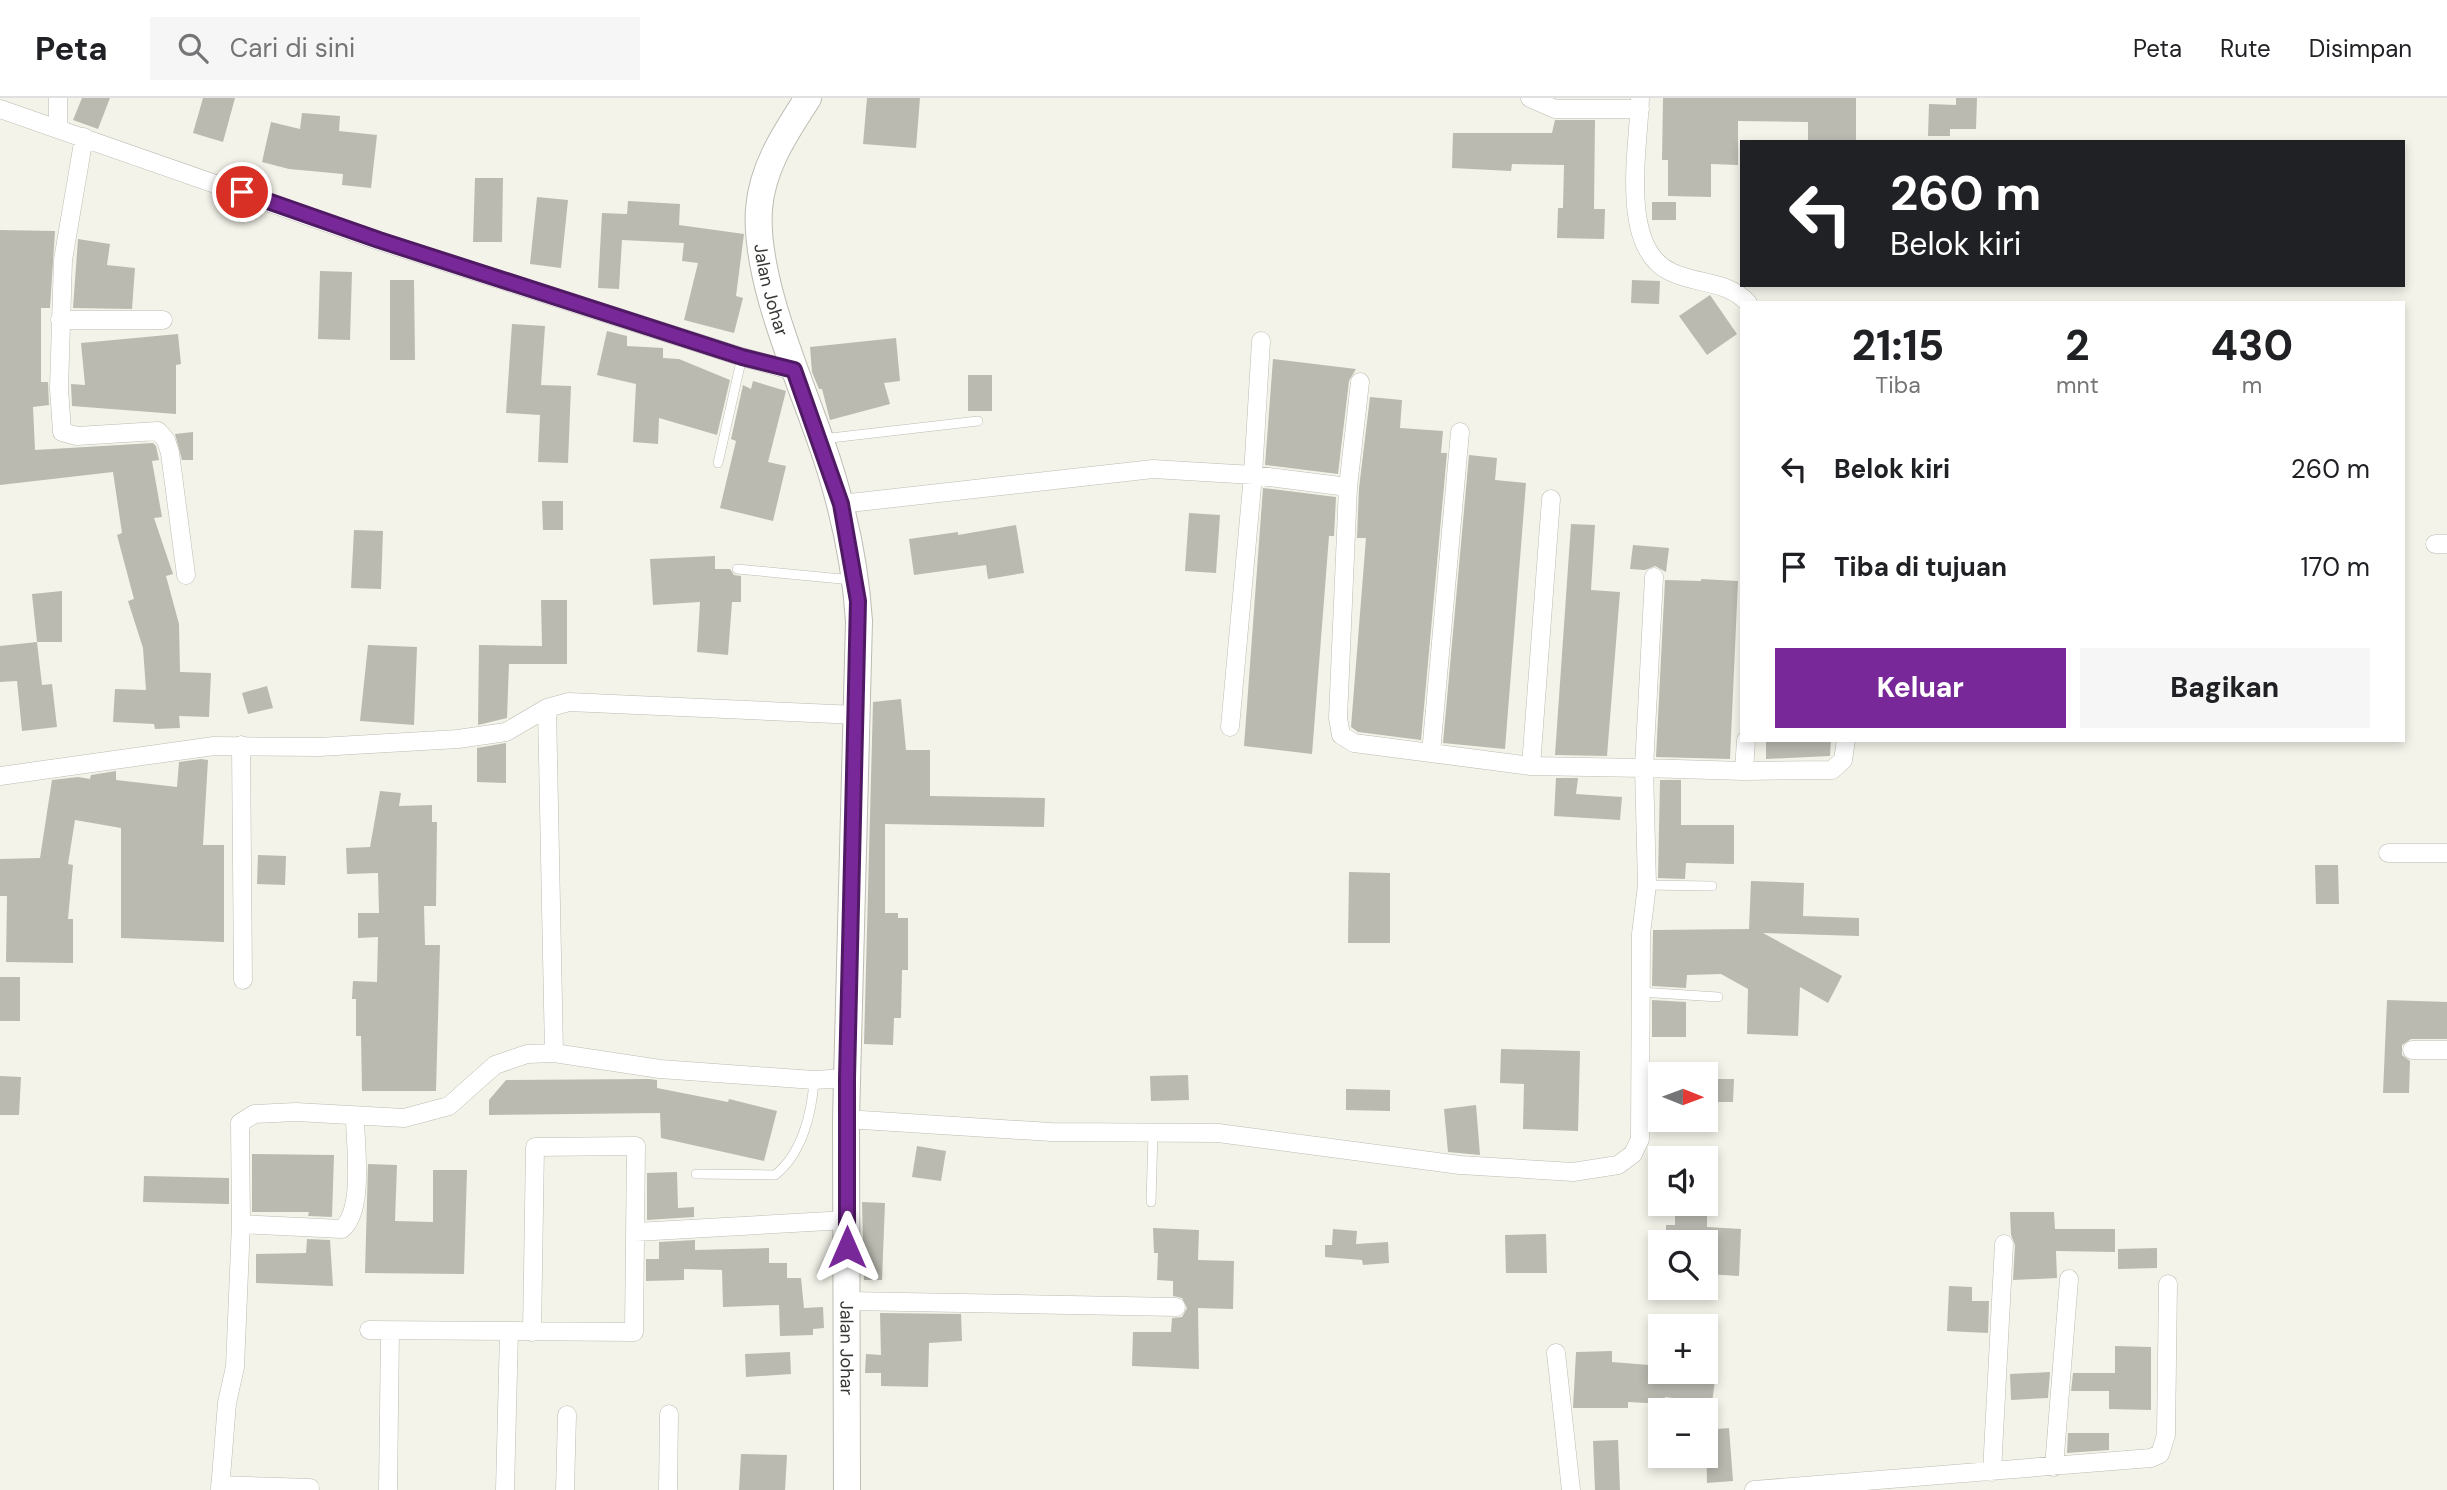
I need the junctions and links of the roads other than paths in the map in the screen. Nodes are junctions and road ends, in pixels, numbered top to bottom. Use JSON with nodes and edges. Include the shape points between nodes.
{"nodes":[{"id":1,"x":58,"y":98,"type":"edge"},
{"id":2,"x":808,"y":98,"type":"edge"},
{"id":3,"x":1530,"y":98,"type":"edge"},
{"id":4,"x":1640,"y":104,"type":"edge"},
{"id":5,"x":3,"y":106,"type":"edge"},
{"id":6,"x":58,"y":128,"type":"junction"},
{"id":7,"x":84,"y":137,"type":"junction"},
{"id":8,"x":1746,"y":301,"type":"edge"},
{"id":9,"x":61,"y":320,"type":"junction"},
{"id":10,"x":163,"y":320,"type":"dead end"},
{"id":11,"x":1261,"y":341,"type":"dead end"},
{"id":12,"x":742,"y":357,"type":"junction"},
{"id":13,"x":794,"y":370,"type":"junction"},
{"id":14,"x":1360,"y":382,"type":"dead end"},
{"id":15,"x":978,"y":421,"type":"dead end"},
{"id":16,"x":1460,"y":432,"type":"dead end"},
{"id":17,"x":820,"y":439,"type":"junction"},
{"id":18,"x":718,"y":463,"type":"dead end"},
{"id":19,"x":1253,"y":475,"type":"junction"},
{"id":20,"x":1348,"y":486,"type":"junction"},
{"id":21,"x":1551,"y":499,"type":"dead end"},
{"id":22,"x":841,"y":504,"type":"junction"},
{"id":23,"x":737,"y":569,"type":"dead end"},
{"id":24,"x":186,"y":575,"type":"dead end"},
{"id":25,"x":1654,"y":577,"type":"dead end"},
{"id":26,"x":857,"y":581,"type":"junction"},
{"id":27,"x":547,"y":708,"type":"junction"},
{"id":28,"x":856,"y":715,"type":"junction"},
{"id":29,"x":1230,"y":727,"type":"dead end"},
{"id":30,"x":1746,"y":742,"type":"edge"},
{"id":31,"x":1846,"y":742,"type":"edge"},
{"id":32,"x":241,"y":745,"type":"junction"},
{"id":33,"x":1431,"y":753,"type":"junction"},
{"id":34,"x":1531,"y":766,"type":"junction"},
{"id":35,"x":1644,"y":768,"type":"junction"},
{"id":36,"x":1744,"y":771,"type":"junction"},
{"id":37,"x":0,"y":776,"type":"edge"},
{"id":38,"x":2388,"y":853,"type":"dead end"},
{"id":39,"x":2447,"y":853,"type":"edge"},
{"id":40,"x":1647,"y":885,"type":"junction"},
{"id":41,"x":1712,"y":886,"type":"dead end"},
{"id":42,"x":243,"y":980,"type":"dead end"},
{"id":43,"x":1640,"y":992,"type":"junction"},
{"id":44,"x":1718,"y":996,"type":"dead end"},
{"id":45,"x":2412,"y":1050,"type":"dead end"},
{"id":46,"x":2447,"y":1050,"type":"edge"},
{"id":47,"x":554,"y":1053,"type":"junction"},
{"id":48,"x":847,"y":1078,"type":"junction"},
{"id":49,"x":814,"y":1080,"type":"junction"},
{"id":50,"x":355,"y":1116,"type":"junction"},
{"id":51,"x":846,"y":1119,"type":"junction"},
{"id":52,"x":1153,"y":1132,"type":"junction"},
{"id":53,"x":696,"y":1174,"type":"dead end"},
{"id":54,"x":1151,"y":1202,"type":"dead end"},
{"id":55,"x":847,"y":1220,"type":"junction"},
{"id":56,"x":241,"y":1224,"type":"junction"},
{"id":57,"x":636,"y":1232,"type":"junction"},
{"id":58,"x":2004,"y":1244,"type":"dead end"},
{"id":59,"x":2068,"y":1279,"type":"dead end"},
{"id":60,"x":2168,"y":1284,"type":"dead end"},
{"id":61,"x":847,"y":1301,"type":"junction"},
{"id":62,"x":1176,"y":1307,"type":"dead end"},
{"id":63,"x":369,"y":1330,"type":"dead end"},
{"id":64,"x":390,"y":1331,"type":"junction"},
{"id":65,"x":509,"y":1332,"type":"junction"},
{"id":66,"x":532,"y":1332,"type":"junction"},
{"id":67,"x":1556,"y":1353,"type":"dead end"},
{"id":68,"x":669,"y":1414,"type":"dead end"},
{"id":69,"x":567,"y":1415,"type":"dead end"},
{"id":70,"x":2054,"y":1467,"type":"junction"},
{"id":71,"x":1992,"y":1472,"type":"junction"},
{"id":72,"x":220,"y":1487,"type":"edge"},
{"id":73,"x":310,"y":1489,"type":"edge"},
{"id":74,"x":388,"y":1490,"type":"edge"},
{"id":75,"x":505,"y":1490,"type":"edge"},
{"id":76,"x":565,"y":1490,"type":"edge"},
{"id":77,"x":667,"y":1490,"type":"edge"},
{"id":78,"x":847,"y":1490,"type":"edge"},
{"id":79,"x":1571,"y":1490,"type":"edge"},
{"id":80,"x":1754,"y":1490,"type":"edge"}],
"edges":[{"from":1,"to":6,"type":"street"},
{"from":2,"to":13,"type":"street","name":"Jalan Johar","via":[[767,172],[759,208],[765,269]]},
{"from":3,"to":4,"type":"street","via":[[1555,109]]},
{"from":4,"to":8,"type":"street","via":[[1636,217],[1646,251],[1671,272],[1736,290]]},
{"from":5,"to":6,"type":"street"},
{"from":6,"to":7,"type":"street"},
{"from":7,"to":9,"type":"street","via":[[65,235]]},
{"from":7,"to":12,"type":"street","via":[[379,240]]},
{"from":9,"to":10,"type":"street"},
{"from":9,"to":24,"type":"street","via":[[58,413],[62,432],[77,436],[141,430],[164,436]]},
{"from":11,"to":19,"type":"street"},
{"from":12,"to":13,"type":"street"},
{"from":12,"to":18,"type":"lane"},
{"from":13,"to":17,"type":"street","name":"Jalan Johar"},
{"from":14,"to":20,"type":"street"},
{"from":15,"to":17,"type":"lane"},
{"from":16,"to":33,"type":"street"},
{"from":17,"to":22,"type":"street","name":"Jalan Johar"},
{"from":19,"to":20,"type":"street"},
{"from":19,"to":22,"type":"street","via":[[1153,469]]},
{"from":19,"to":29,"type":"street"},
{"from":20,"to":33,"type":"street","via":[[1341,735],[1354,743]]},
{"from":21,"to":34,"type":"street"},
{"from":22,"to":26,"type":"street","name":"Jalan Johar"},
{"from":23,"to":26,"type":"lane"},
{"from":25,"to":35,"type":"street"},
{"from":26,"to":28,"type":"street","name":"Jalan Johar"},
{"from":27,"to":28,"type":"street","via":[[578,702]]},
{"from":27,"to":32,"type":"street","via":[[506,732],[458,739],[319,747]]},
{"from":27,"to":47,"type":"street"},
{"from":28,"to":48,"type":"street","name":"Jalan Johar"},
{"from":30,"to":36,"type":"street"},
{"from":31,"to":36,"type":"street","via":[[1843,760],[1832,770]]},
{"from":32,"to":37,"type":"street"},
{"from":32,"to":42,"type":"street"},
{"from":33,"to":34,"type":"street"},
{"from":34,"to":35,"type":"street"},
{"from":35,"to":36,"type":"street"},
{"from":35,"to":40,"type":"street"},
{"from":38,"to":39,"type":"street"},
{"from":40,"to":41,"type":"lane"},
{"from":40,"to":43,"type":"street"},
{"from":43,"to":44,"type":"lane"},
{"from":43,"to":52,"type":"street","via":[[1640,1139],[1633,1154],[1618,1165],[1573,1172],[1460,1165],[1218,1133]]},
{"from":45,"to":46,"type":"street"},
{"from":47,"to":49,"type":"street","via":[[660,1069]]},
{"from":47,"to":50,"type":"street","via":[[527,1054],[495,1065],[449,1107],[404,1118]]},
{"from":48,"to":49,"type":"street"},
{"from":48,"to":51,"type":"street","name":"Jalan Johar"},
{"from":49,"to":53,"type":"lane","via":[[796,1154],[775,1175]]},
{"from":50,"to":56,"type":"street","via":[[356,1202],[348,1223],[342,1228]]},
{"from":50,"to":56,"type":"street","via":[[286,1113],[244,1118],[239,1145]]},
{"from":51,"to":52,"type":"street","via":[[1051,1132]]},
{"from":51,"to":55,"type":"street","name":"Jalan Johar"},
{"from":52,"to":54,"type":"lane"},
{"from":55,"to":57,"type":"street"},
{"from":55,"to":61,"type":"street","name":"Jalan Johar"},
{"from":56,"to":72,"type":"street","via":[[235,1367]]},
{"from":57,"to":66,"type":"street","via":[[634,1332]]},
{"from":57,"to":66,"type":"street","via":[[636,1146],[534,1147]]},
{"from":58,"to":71,"type":"street"},
{"from":59,"to":70,"type":"street"},
{"from":60,"to":70,"type":"street","via":[[2166,1435],[2160,1454]]},
{"from":61,"to":62,"type":"street"},
{"from":61,"to":78,"type":"street","name":"Jalan Johar"},
{"from":63,"to":64,"type":"street"},
{"from":64,"to":65,"type":"street"},
{"from":64,"to":74,"type":"street"},
{"from":65,"to":66,"type":"street"},
{"from":65,"to":75,"type":"street"},
{"from":67,"to":79,"type":"street"},
{"from":68,"to":77,"type":"street"},
{"from":69,"to":76,"type":"street"},
{"from":70,"to":71,"type":"street"},
{"from":71,"to":80,"type":"street"},
{"from":72,"to":73,"type":"street"}]}
